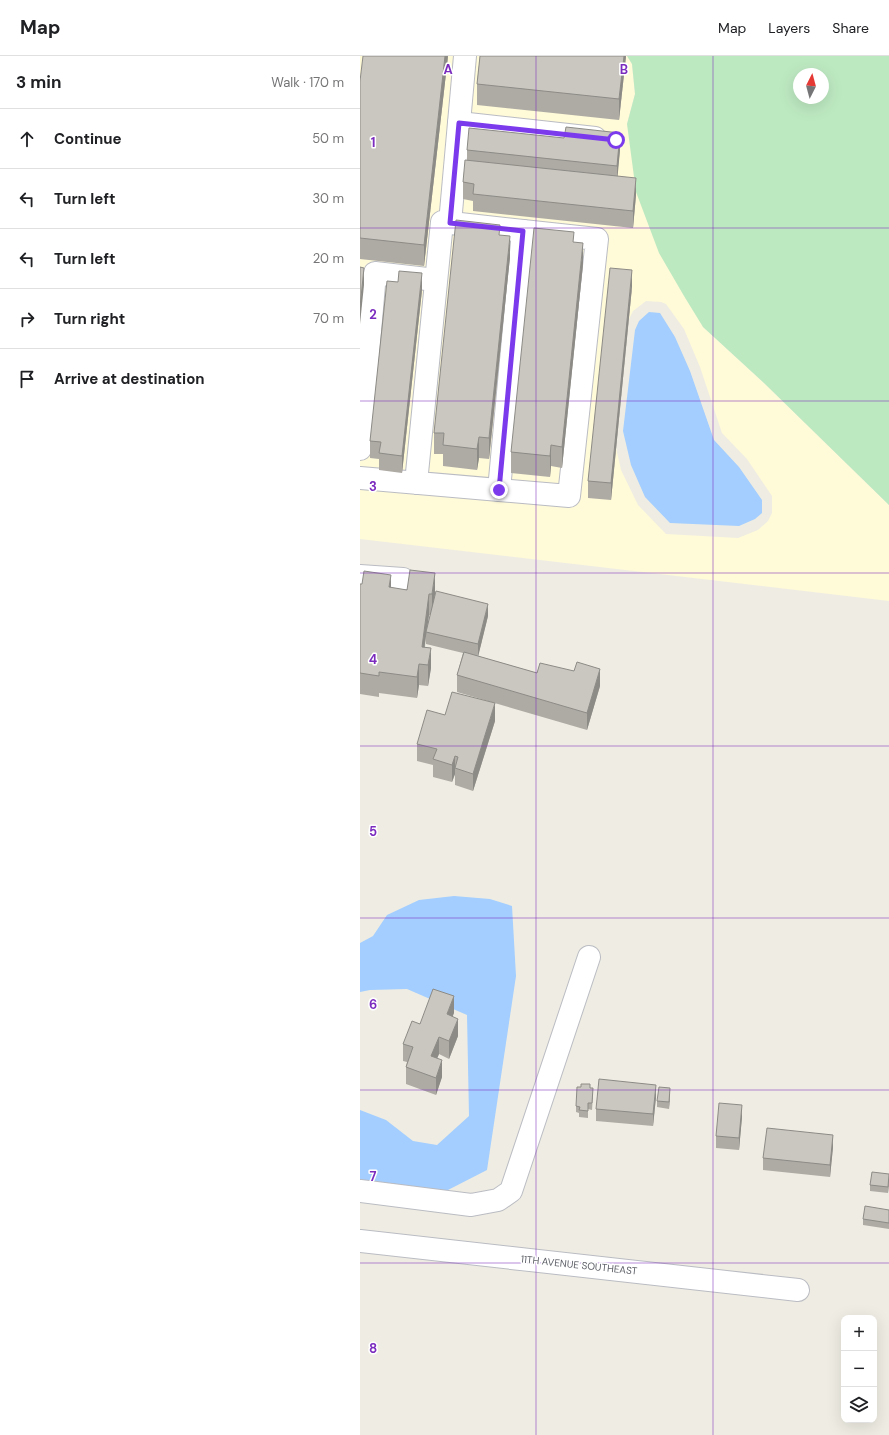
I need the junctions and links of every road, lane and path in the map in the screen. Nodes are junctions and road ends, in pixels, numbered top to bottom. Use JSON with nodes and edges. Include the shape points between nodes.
{"nodes":[{"id":1,"x":465,"y":56,"type":"edge"},
{"id":2,"x":459,"y":123,"type":"junction"},
{"id":3,"x":616,"y":140,"type":"edge"},
{"id":4,"x":450,"y":223,"type":"junction"},
{"id":5,"x":523,"y":231,"type":"junction"},
{"id":6,"x":436,"y":280,"type":"junction"},
{"id":7,"x":360,"y":449,"type":"edge"},
{"id":8,"x":360,"y":478,"type":"edge"},
{"id":9,"x":416,"y":483,"type":"junction"},
{"id":10,"x":499,"y":490,"type":"junction"},
{"id":11,"x":360,"y":576,"type":"edge"},
{"id":12,"x":403,"y":579,"type":"dead end"},
{"id":13,"x":589,"y":957,"type":"dead end"},
{"id":14,"x":360,"y":1191,"type":"edge"},
{"id":15,"x":360,"y":1241,"type":"edge"},
{"id":16,"x":798,"y":1290,"type":"dead end"}],
"edges":[{"from":1,"to":2,"type":"street"},
{"from":2,"to":3,"type":"street"},
{"from":2,"to":4,"type":"street"},
{"from":4,"to":5,"type":"street"},
{"from":4,"to":6,"type":"street","via":[[442,222]]},
{"from":5,"to":10,"type":"street"},
{"from":5,"to":10,"type":"street","via":[[597,239],[569,496]]},
{"from":6,"to":7,"type":"street","via":[[375,273]]},
{"from":6,"to":9,"type":"street"},
{"from":8,"to":9,"type":"street"},
{"from":9,"to":10,"type":"street"},
{"from":11,"to":12,"type":"street"},
{"from":13,"to":14,"type":"street","via":[[511,1191],[498,1200],[471,1204]]},
{"from":15,"to":16,"type":"street","name":"11TH AVENUE SOUTHEAST"}]}
